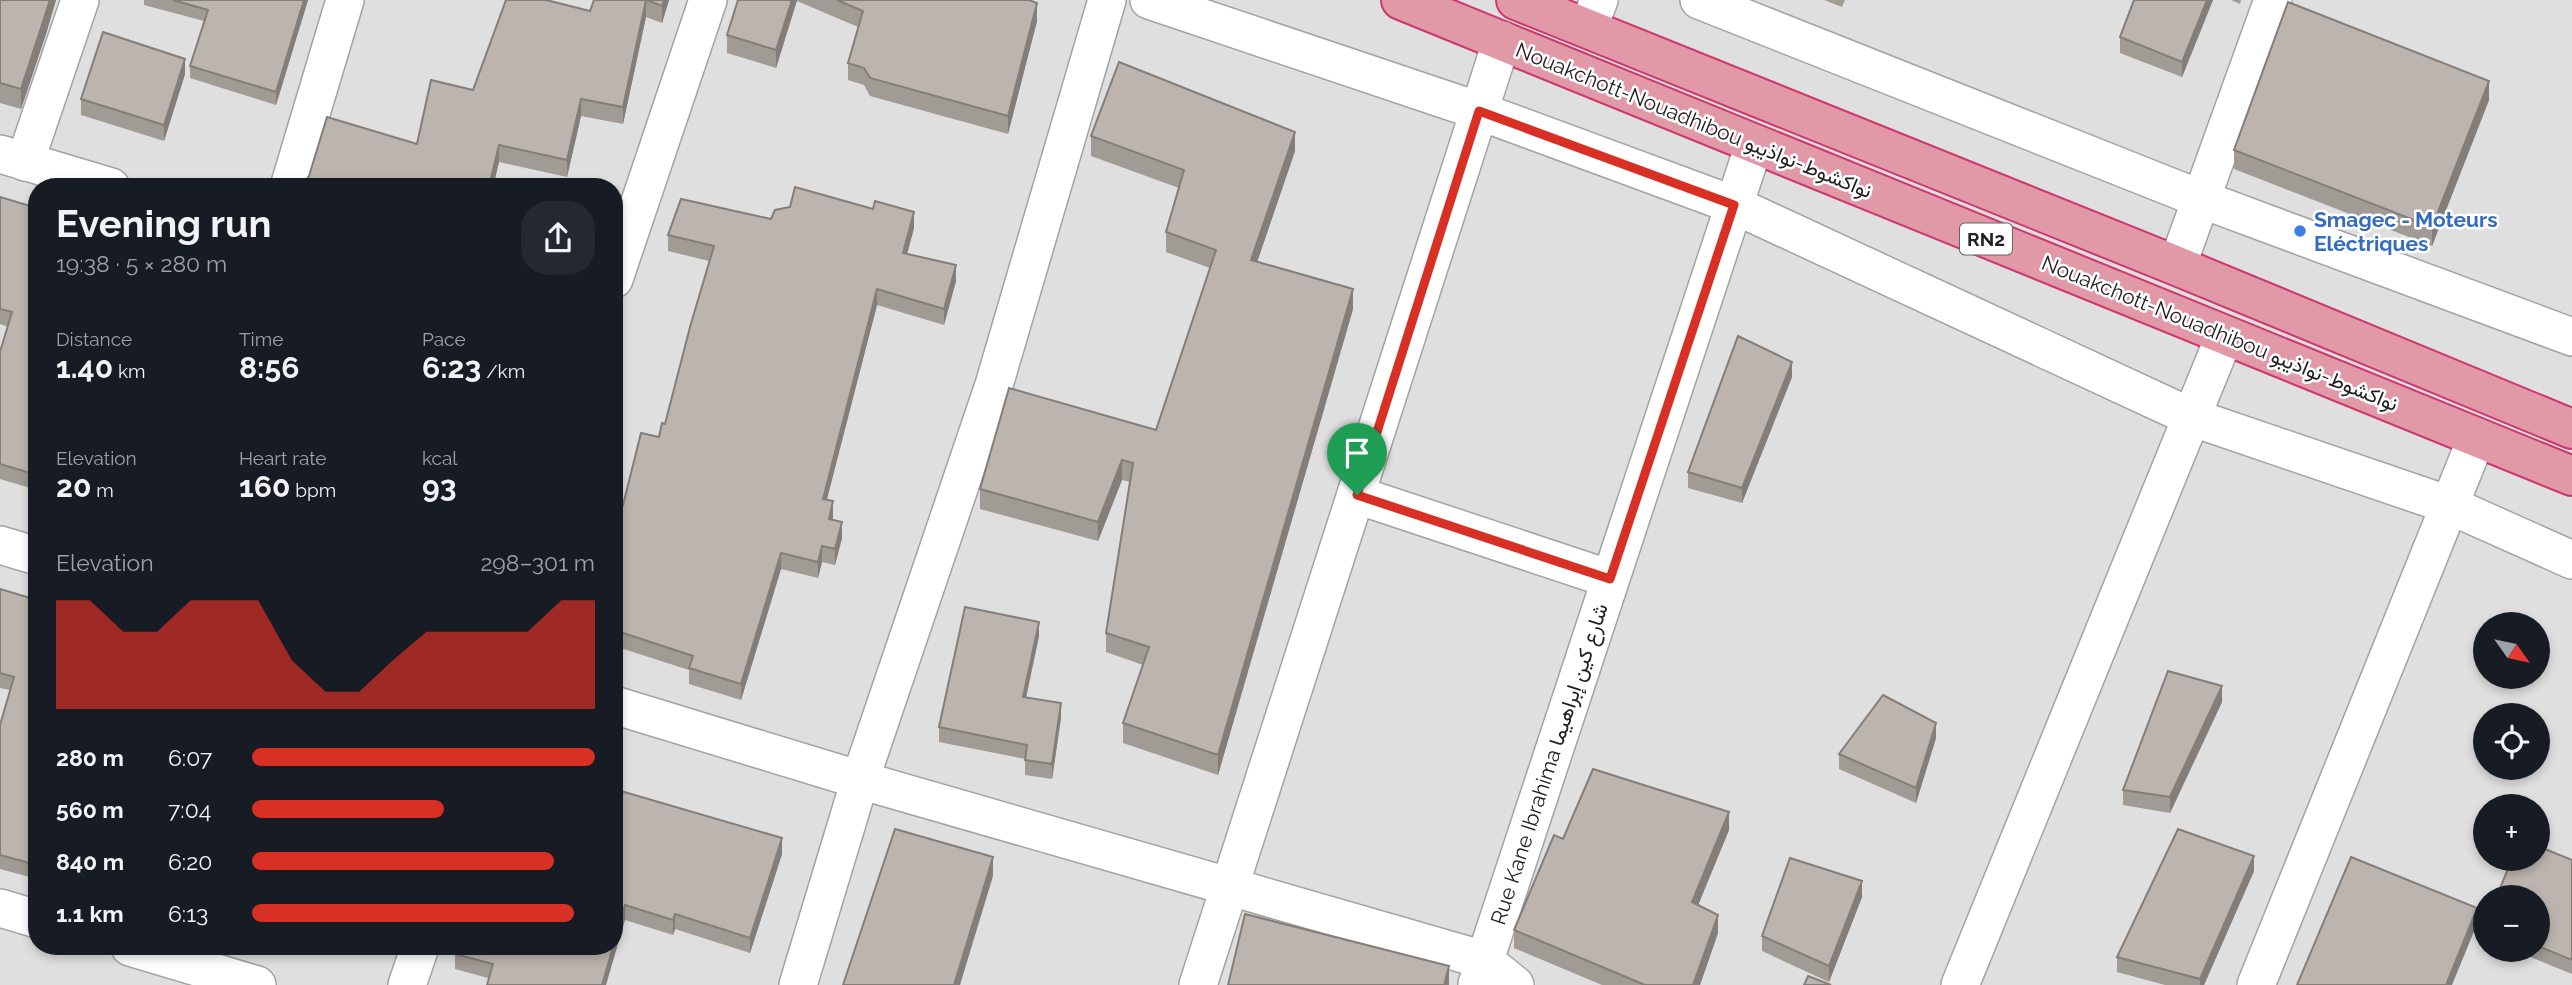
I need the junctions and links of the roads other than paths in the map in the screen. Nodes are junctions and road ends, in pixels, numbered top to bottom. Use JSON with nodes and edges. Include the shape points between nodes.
{"nodes":[{"id":1,"x":80,"y":0,"type":"edge"},
{"id":2,"x":345,"y":0,"type":"edge"},
{"id":3,"x":708,"y":0,"type":"edge"},
{"id":4,"x":1107,"y":0,"type":"edge"},
{"id":5,"x":1149,"y":0,"type":"edge"},
{"id":6,"x":1401,"y":0,"type":"edge"},
{"id":7,"x":1517,"y":0,"type":"edge"},
{"id":8,"x":1699,"y":0,"type":"edge"},
{"id":9,"x":2273,"y":0,"type":"edge"},
{"id":10,"x":1593,"y":14,"type":"edge"},
{"id":11,"x":1502,"y":40,"type":"junction"},
{"id":12,"x":1479,"y":111,"type":"junction"},
{"id":13,"x":1754,"y":145,"type":"junction"},
{"id":14,"x":13,"y":158,"type":"edge"},
{"id":15,"x":81,"y":178,"type":"edge"},
{"id":16,"x":292,"y":178,"type":"edge"},
{"id":17,"x":2202,"y":199,"type":"junction"},
{"id":18,"x":1734,"y":205,"type":"junction"},
{"id":19,"x":623,"y":252,"type":"edge"},
{"id":20,"x":2176,"y":267,"type":"junction"},
{"id":21,"x":2225,"y":335,"type":"junction"},
{"id":22,"x":2572,"y":337,"type":"edge"},
{"id":23,"x":2191,"y":417,"type":"junction"},
{"id":24,"x":2572,"y":429,"type":"edge"},
{"id":25,"x":2477,"y":437,"type":"junction"},
{"id":26,"x":2572,"y":476,"type":"edge"},
{"id":27,"x":1357,"y":495,"type":"junction"},
{"id":28,"x":2449,"y":505,"type":"junction"},
{"id":29,"x":0,"y":545,"type":"edge"},
{"id":30,"x":28,"y":553,"type":"edge"},
{"id":31,"x":2572,"y":560,"type":"edge"},
{"id":32,"x":1610,"y":579,"type":"junction"},
{"id":33,"x":623,"y":708,"type":"edge"},
{"id":34,"x":860,"y":780,"type":"junction"},
{"id":35,"x":1229,"y":886,"type":"junction"},
{"id":36,"x":0,"y":908,"type":"edge"},
{"id":37,"x":28,"y":916,"type":"edge"},
{"id":38,"x":157,"y":955,"type":"edge"},
{"id":39,"x":416,"y":955,"type":"edge"},
{"id":40,"x":1480,"y":972,"type":"edge"},
{"id":41,"x":257,"y":985,"type":"edge"},
{"id":42,"x":407,"y":985,"type":"edge"},
{"id":43,"x":797,"y":985,"type":"edge"},
{"id":44,"x":1198,"y":985,"type":"edge"},
{"id":45,"x":1515,"y":985,"type":"edge"},
{"id":46,"x":1960,"y":985,"type":"edge"},
{"id":47,"x":2256,"y":985,"type":"edge"}],
"edges":[{"from":1,"to":14,"type":"street"},
{"from":2,"to":16,"type":"street"},
{"from":3,"to":19,"type":"street"},
{"from":4,"to":34,"type":"street","via":[[994,385]]},
{"from":5,"to":12,"type":"street"},
{"from":6,"to":11,"type":"highway","name":"Nouakchott-Nouadhibou نواكشوط-نواذيبو","number":"RN2"},
{"from":7,"to":10,"type":"highway","name":"Nouakchott-Nouadhibou نواكشوط-نواذيبو","number":"RN2"},
{"from":8,"to":17,"type":"street"},
{"from":9,"to":17,"type":"street"},
{"from":10,"to":20,"type":"highway","name":"Nouakchott-Nouadhibou نواكشوط-نواذيبو","number":"RN2"},
{"from":11,"to":12,"type":"street"},
{"from":11,"to":13,"type":"highway","name":"Nouakchott-Nouadhibou نواكشوط-نواذيبو","number":"RN2"},
{"from":12,"to":18,"type":"street"},
{"from":12,"to":27,"type":"street"},
{"from":13,"to":18,"type":"street","name":"Rue Kane Ibrahima شارع كين إبراهيما"},
{"from":13,"to":21,"type":"highway","name":"Nouakchott-Nouadhibou نواكشوط-نواذيبو","number":"RN2"},
{"from":14,"to":15,"type":"street"},
{"from":17,"to":20,"type":"street"},
{"from":17,"to":22,"type":"street"},
{"from":18,"to":23,"type":"street"},
{"from":18,"to":32,"type":"street","name":"Rue Kane Ibrahima شارع كين إبراهيما"},
{"from":20,"to":24,"type":"highway","name":"Nouakchott-Nouadhibou نواكشوط-نواذيبو","number":"RN2"},
{"from":21,"to":23,"type":"street"},
{"from":21,"to":25,"type":"highway","name":"Nouakchott-Nouadhibou نواكشوط-نواذيبو","number":"RN2"},
{"from":23,"to":28,"type":"street"},
{"from":23,"to":46,"type":"street"},
{"from":25,"to":26,"type":"highway","name":"Nouakchott-Nouadhibou نواكشوط-نواذيبو","number":"RN2"},
{"from":25,"to":28,"type":"street"},
{"from":27,"to":32,"type":"street"},
{"from":27,"to":35,"type":"street"},
{"from":28,"to":31,"type":"street"},
{"from":28,"to":47,"type":"street"},
{"from":29,"to":30,"type":"street"},
{"from":32,"to":40,"type":"street","name":"Rue Kane Ibrahima شارع كين إبراهيما"},
{"from":33,"to":34,"type":"street"},
{"from":34,"to":35,"type":"street"},
{"from":34,"to":43,"type":"street"},
{"from":35,"to":40,"type":"street"},
{"from":35,"to":44,"type":"street"},
{"from":36,"to":37,"type":"street"},
{"from":38,"to":41,"type":"street"},
{"from":39,"to":42,"type":"street"},
{"from":40,"to":45,"type":"street"}]}
